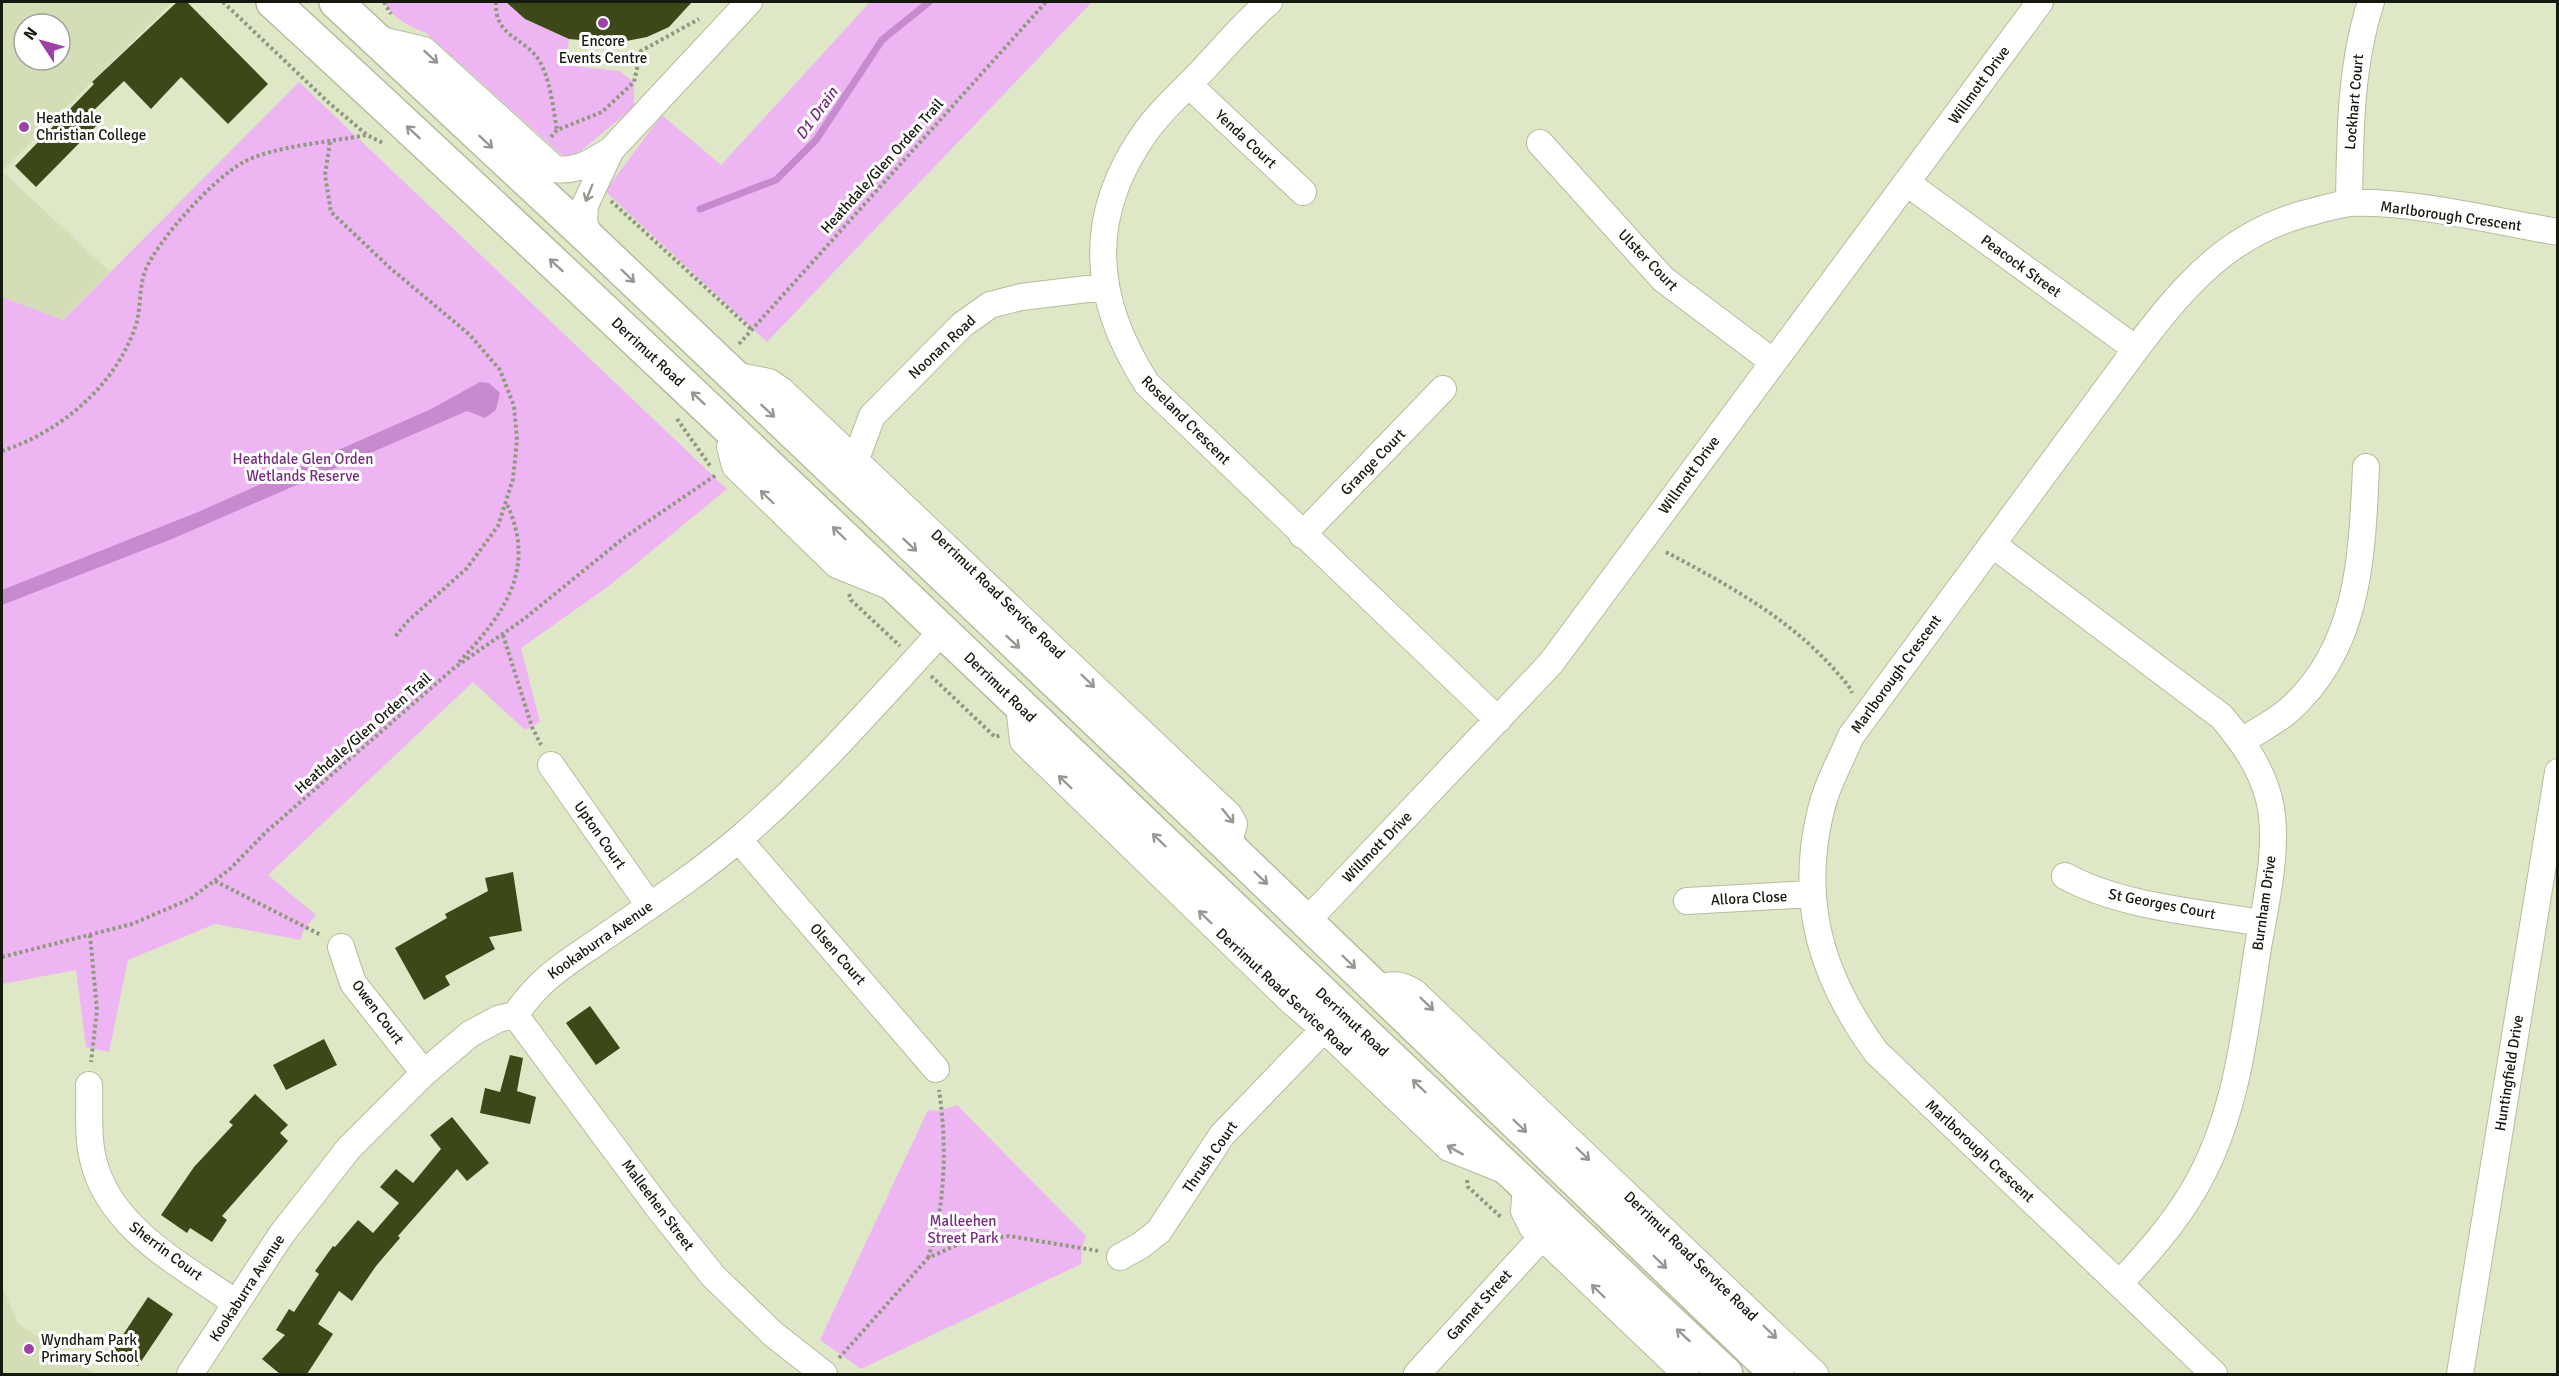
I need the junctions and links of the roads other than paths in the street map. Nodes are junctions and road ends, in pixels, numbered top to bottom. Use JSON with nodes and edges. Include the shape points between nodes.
{"nodes":[{"id":1,"x":336,"y":2,"type":"edge"},
{"id":2,"x":749,"y":2,"type":"edge"},
{"id":3,"x":1269,"y":2,"type":"edge"},
{"id":4,"x":2040,"y":2,"type":"edge"},
{"id":5,"x":2371,"y":2,"type":"edge"},
{"id":6,"x":288,"y":7,"type":"edge"},
{"id":7,"x":376,"y":39,"type":"junction"},
{"id":8,"x":1189,"y":85,"type":"junction"},
{"id":9,"x":1540,"y":143,"type":"dead end"},
{"id":10,"x":611,"y":150,"type":"junction"},
{"id":11,"x":1907,"y":183,"type":"junction"},
{"id":12,"x":1303,"y":192,"type":"dead end"},
{"id":13,"x":2349,"y":203,"type":"junction"},
{"id":14,"x":2558,"y":232,"type":"edge"},
{"id":15,"x":590,"y":239,"type":"junction"},
{"id":16,"x":1104,"y":287,"type":"junction"},
{"id":17,"x":2136,"y":349,"type":"junction"},
{"id":18,"x":732,"y":360,"type":"junction"},
{"id":19,"x":1772,"y":361,"type":"junction"},
{"id":20,"x":1443,"y":389,"type":"dead end"},
{"id":21,"x":856,"y":459,"type":"junction"},
{"id":22,"x":2366,"y":467,"type":"dead end"},
{"id":23,"x":1302,"y":535,"type":"junction"},
{"id":24,"x":1992,"y":544,"type":"junction"},
{"id":25,"x":970,"y":602,"type":"junction"},
{"id":26,"x":942,"y":631,"type":"junction"},
{"id":27,"x":1018,"y":705,"type":"junction"},
{"id":28,"x":1498,"y":720,"type":"junction"},
{"id":29,"x":2242,"y":741,"type":"junction"},
{"id":30,"x":551,"y":765,"type":"road end"},
{"id":31,"x":2558,"y":772,"type":"edge"},
{"id":32,"x":739,"y":840,"type":"junction"},
{"id":33,"x":1228,"y":846,"type":"junction"},
{"id":34,"x":2065,"y":876,"type":"dead end"},
{"id":35,"x":1811,"y":894,"type":"junction"},
{"id":36,"x":1687,"y":901,"type":"dead end"},
{"id":37,"x":649,"y":905,"type":"junction"},
{"id":38,"x":1306,"y":922,"type":"junction"},
{"id":39,"x":2262,"y":923,"type":"junction"},
{"id":40,"x":341,"y":947,"type":"road end"},
{"id":41,"x":1278,"y":952,"type":"junction"},
{"id":42,"x":1377,"y":988,"type":"junction"},
{"id":43,"x":515,"y":1015,"type":"junction"},
{"id":44,"x":1324,"y":1029,"type":"junction"},
{"id":45,"x":1372,"y":1041,"type":"junction"},
{"id":46,"x":936,"y":1069,"type":"road end"},
{"id":47,"x":424,"y":1073,"type":"junction"},
{"id":48,"x":89,"y":1085,"type":"road end"},
{"id":49,"x":1566,"y":1171,"type":"junction"},
{"id":50,"x":1518,"y":1180,"type":"junction"},
{"id":51,"x":1554,"y":1231,"type":"junction"},
{"id":52,"x":1120,"y":1257,"type":"road end"},
{"id":53,"x":2120,"y":1283,"type":"junction"},
{"id":54,"x":236,"y":1303,"type":"junction"},
{"id":55,"x":190,"y":1374,"type":"edge"},
{"id":56,"x":824,"y":1374,"type":"edge"},
{"id":57,"x":1417,"y":1374,"type":"edge"},
{"id":58,"x":1686,"y":1374,"type":"edge"},
{"id":59,"x":1726,"y":1374,"type":"edge"},
{"id":60,"x":1777,"y":1374,"type":"edge"},
{"id":61,"x":1815,"y":1374,"type":"edge"},
{"id":62,"x":2214,"y":1374,"type":"edge"},
{"id":63,"x":2460,"y":1374,"type":"edge"}],
"edges":[{"from":1,"to":7,"type":"highway"},
{"from":2,"to":10,"type":"street"},
{"from":3,"to":8,"type":"street","name":"Roseland Crescent"},
{"from":4,"to":11,"type":"street","name":"Willmott Drive"},
{"from":5,"to":13,"type":"street","name":"Lockhart Court","via":[[2356,59],[2350,117]]},
{"from":26,"to":6,"type":"highway","name":"Derrimut Road","one_way":true},
{"from":7,"to":10,"type":"street","one_way":true,"via":[[424,50],[555,169],[590,164]]},
{"from":7,"to":15,"type":"highway","one_way":true},
{"from":8,"to":12,"type":"street","name":"Yenda Court"},
{"from":8,"to":16,"type":"street","name":"Roseland Crescent","via":[[1148,129],[1126,163],[1109,204],[1102,247]]},
{"from":9,"to":19,"type":"street","name":"Ulster Court","via":[[1664,279]]},
{"from":10,"to":15,"type":"street","one_way":true,"via":[[585,205],[584,222]]},
{"from":11,"to":17,"type":"street","name":"Peacock Street"},
{"from":11,"to":19,"type":"street","name":"Willmott Drive"},
{"from":13,"to":14,"type":"street","name":"Marlborough Crescent","via":[[2422,209]]},
{"from":13,"to":17,"type":"street","name":"Marlborough Crescent","via":[[2293,216],[2253,233],[2215,258],[2178,293]]},
{"from":15,"to":18,"type":"highway","one_way":true},
{"from":16,"to":21,"type":"street","name":"Noonan Road","via":[[1021,297],[990,305],[962,325],[872,416]]},
{"from":16,"to":23,"type":"street","name":"Roseland Crescent","via":[[1113,321],[1147,384]]},
{"from":17,"to":24,"type":"street","name":"Marlborough Crescent"},
{"from":18,"to":21,"type":"street","name":"Derrimut Road Service Road","via":[[781,390]]},
{"from":18,"to":25,"type":"highway","one_way":true},
{"from":19,"to":28,"type":"street","name":"Willmott Drive","via":[[1551,663]]},
{"from":20,"to":23,"type":"street","name":"Grange Court"},
{"from":21,"to":33,"type":"street","name":"Derrimut Road Service Road","one_way":true,"via":[[1229,815],[1234,824]]},
{"from":22,"to":29,"type":"street","via":[[2363,550],[2352,610],[2336,651],[2288,711]]},
{"from":23,"to":28,"type":"street","name":"Roseland Crescent"},
{"from":24,"to":29,"type":"street","name":"Burnham Drive","via":[[2185,687],[2222,717]]},
{"from":24,"to":35,"type":"street","name":"Marlborough Crescent","via":[[1851,736],[1820,813]]},
{"from":25,"to":26,"type":"highway"},
{"from":25,"to":33,"type":"highway","one_way":true},
{"from":26,"to":27,"type":"highway","name":"Derrimut Road"},
{"from":26,"to":32,"type":"street","name":"Kookaburra Avenue","via":[[849,732]]},
{"from":41,"to":27,"type":"highway","name":"Derrimut Road","one_way":true},
{"from":44,"to":27,"type":"street","name":"Derrimut Road Service Road","one_way":true,"via":[[1023,741]]},
{"from":28,"to":38,"type":"street","name":"Willmott Drive"},
{"from":29,"to":39,"type":"street","name":"Burnham Drive","via":[[2261,775],[2269,801],[2272,853]]},
{"from":30,"to":37,"type":"street","name":"Upton Court"},
{"from":31,"to":63,"type":"street","name":"Huntingfield Drive"},
{"from":32,"to":37,"type":"street","name":"Kookaburra Avenue"},
{"from":32,"to":46,"type":"street","name":"Olsen Court"},
{"from":33,"to":38,"type":"highway","one_way":true},
{"from":34,"to":39,"type":"street","name":"St Georges Court","via":[[2112,896]]},
{"from":35,"to":36,"type":"street","name":"Allora Close"},
{"from":35,"to":53,"type":"street","name":"Marlborough Crescent","via":[[1834,983],[1852,1019],[1876,1052]]},
{"from":37,"to":43,"type":"street","name":"Kookaburra Avenue","via":[[551,972]]},
{"from":38,"to":41,"type":"highway"},
{"from":38,"to":42,"type":"highway","one_way":true},
{"from":39,"to":53,"type":"street","name":"Burnham Drive","via":[[2239,1067],[2213,1150],[2194,1190],[2159,1241]]},
{"from":40,"to":47,"type":"street","name":"Owen Court","via":[[353,983]]},
{"from":41,"to":45,"type":"highway","name":"Derrimut Road"},
{"from":42,"to":45,"type":"highway","via":[[1365,1008]]},
{"from":42,"to":49,"type":"highway","one_way":true},
{"from":42,"to":61,"type":"street","name":"Derrimut Road Service Road","one_way":true,"via":[[1402,985],[1414,992]]},
{"from":43,"to":47,"type":"street","name":"Kookaburra Avenue","via":[[470,1034]]},
{"from":43,"to":56,"type":"street","name":"Malleehen Street","via":[[713,1276],[773,1334]]},
{"from":50,"to":44,"type":"street","name":"Derrimut Road Service Road","one_way":true,"via":[[1449,1148]]},
{"from":44,"to":52,"type":"street","name":"Thrush Court","via":[[1233,1122],[1159,1231]]},
{"from":50,"to":45,"type":"highway","name":"Derrimut Road","one_way":true},
{"from":47,"to":54,"type":"street","name":"Kookaburra Avenue","via":[[349,1148],[281,1235]]},
{"from":48,"to":54,"type":"street","name":"Sherrin Court","via":[[92,1158],[103,1188],[133,1229]]},
{"from":49,"to":51,"type":"highway","via":[[1587,1205],[1586,1215],[1582,1221]]},
{"from":49,"to":60,"type":"highway","one_way":true},
{"from":50,"to":51,"type":"highway","name":"Derrimut Road"},
{"from":51,"to":57,"type":"street","name":"Gannet Street"},
{"from":58,"to":51,"type":"street","one_way":true},
{"from":59,"to":51,"type":"highway","name":"Derrimut Road","one_way":true},
{"from":53,"to":62,"type":"street","name":"Marlborough Crescent"},
{"from":54,"to":55,"type":"street","name":"Kookaburra Avenue"}]}
